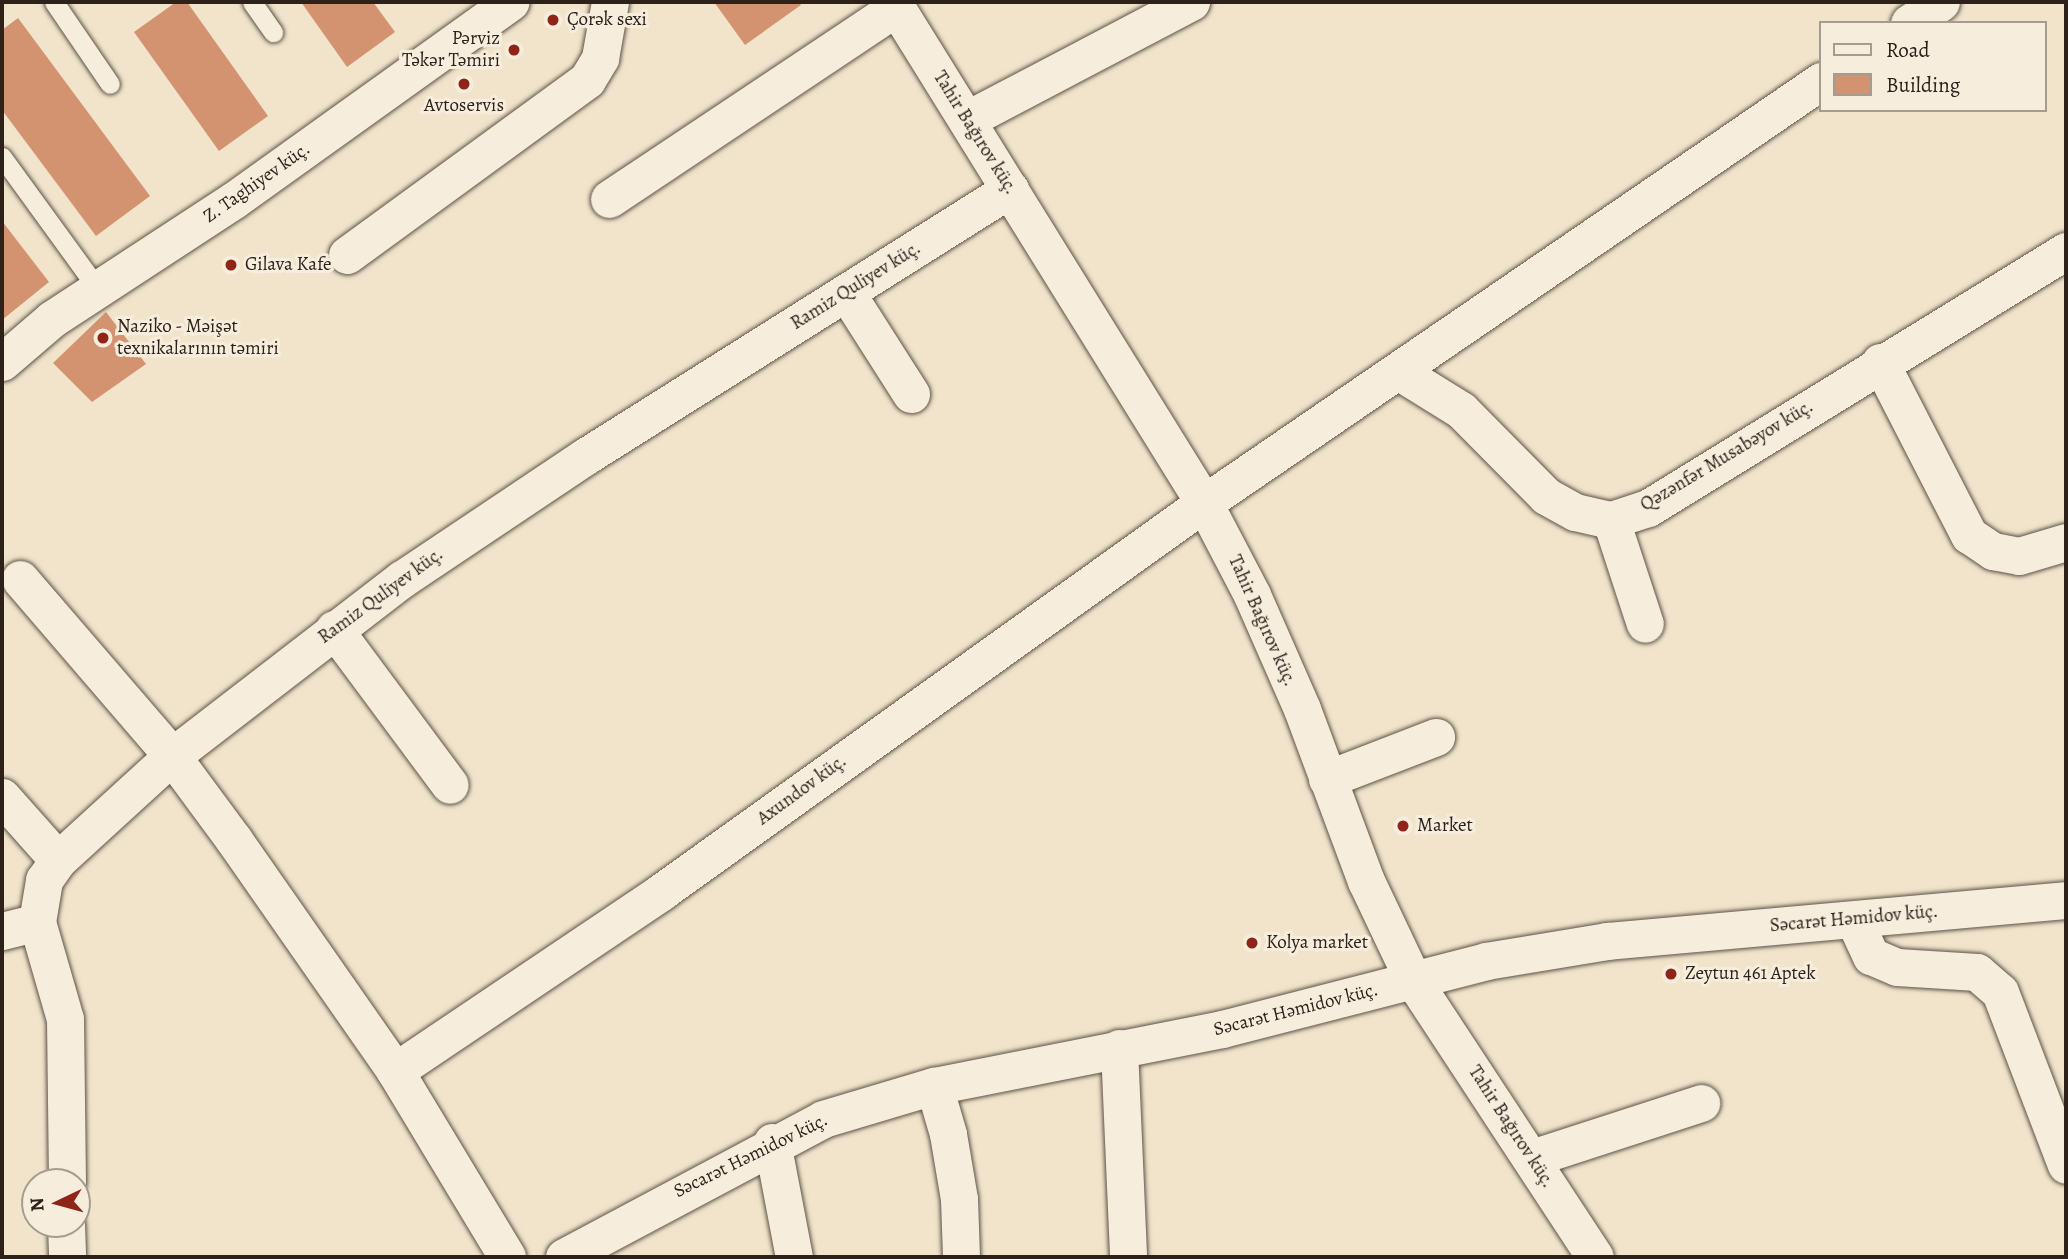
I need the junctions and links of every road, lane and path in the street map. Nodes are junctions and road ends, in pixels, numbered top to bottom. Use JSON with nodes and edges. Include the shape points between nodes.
{"nodes":[{"id":1,"x":54,"y":2,"type":"edge"},
{"id":2,"x":252,"y":2,"type":"edge"},
{"id":3,"x":610,"y":2,"type":"edge"},
{"id":4,"x":1191,"y":2,"type":"edge"},
{"id":5,"x":1941,"y":2,"type":"edge"},
{"id":6,"x":895,"y":5,"type":"edge"},
{"id":7,"x":490,"y":8,"type":"edge"},
{"id":8,"x":1912,"y":21,"type":"edge"},
{"id":9,"x":273,"y":32,"type":"dead end"},
{"id":10,"x":1820,"y":82,"type":"edge"},
{"id":11,"x":110,"y":83,"type":"dead end"},
{"id":12,"x":968,"y":119,"type":"junction"},
{"id":13,"x":2,"y":157,"type":"edge"},
{"id":14,"x":1010,"y":189,"type":"junction"},
{"id":15,"x":610,"y":199,"type":"dead end"},
{"id":16,"x":2066,"y":251,"type":"edge"},
{"id":17,"x":347,"y":255,"type":"dead end"},
{"id":18,"x":98,"y":289,"type":"junction"},
{"id":19,"x":846,"y":292,"type":"junction"},
{"id":20,"x":2,"y":362,"type":"edge"},
{"id":21,"x":1880,"y":362,"type":"junction"},
{"id":22,"x":1398,"y":371,"type":"junction"},
{"id":23,"x":911,"y":394,"type":"dead end"},
{"id":24,"x":1204,"y":503,"type":"junction"},
{"id":25,"x":1611,"y":520,"type":"junction"},
{"id":26,"x":2064,"y":550,"type":"edge"},
{"id":27,"x":20,"y":579,"type":"dead end"},
{"id":28,"x":1645,"y":624,"type":"dead end"},
{"id":29,"x":334,"y":629,"type":"junction"},
{"id":30,"x":1436,"y":737,"type":"dead end"},
{"id":31,"x":172,"y":756,"type":"junction"},
{"id":32,"x":1327,"y":779,"type":"junction"},
{"id":33,"x":450,"y":785,"type":"dead end"},
{"id":34,"x":2,"y":797,"type":"edge"},
{"id":35,"x":58,"y":860,"type":"junction"},
{"id":36,"x":2066,"y":900,"type":"edge"},
{"id":37,"x":1854,"y":920,"type":"junction"},
{"id":38,"x":37,"y":922,"type":"junction"},
{"id":39,"x":2,"y":931,"type":"edge"},
{"id":40,"x":1413,"y":980,"type":"junction"},
{"id":41,"x":1119,"y":1048,"type":"junction"},
{"id":42,"x":395,"y":1071,"type":"junction"},
{"id":43,"x":934,"y":1086,"type":"junction"},
{"id":44,"x":1701,"y":1103,"type":"dead end"},
{"id":45,"x":772,"y":1142,"type":"junction"},
{"id":46,"x":1532,"y":1158,"type":"junction"},
{"id":47,"x":2066,"y":1165,"type":"edge"},
{"id":48,"x":67,"y":1168,"type":"edge"},
{"id":49,"x":66,"y":1238,"type":"edge"},
{"id":50,"x":67,"y":1257,"type":"edge"},
{"id":51,"x":507,"y":1257,"type":"edge"},
{"id":52,"x":564,"y":1257,"type":"edge"},
{"id":53,"x":794,"y":1257,"type":"edge"},
{"id":54,"x":961,"y":1257,"type":"edge"},
{"id":55,"x":1128,"y":1257,"type":"edge"},
{"id":56,"x":1595,"y":1257,"type":"edge"}],
"edges":[{"from":1,"to":11,"type":"lane"},
{"from":2,"to":9,"type":"lane"},
{"from":3,"to":17,"type":"street","via":[[600,58],[587,80]]},
{"from":4,"to":12,"type":"street"},
{"from":5,"to":8,"type":"street"},
{"from":6,"to":12,"type":"street","name":"Tahir Bağırov küç."},
{"from":6,"to":15,"type":"street"},
{"from":7,"to":18,"type":"street","name":"Z. Taghiyev küç.","via":[[234,200]]},
{"from":10,"to":22,"type":"street","name":"Axundov küç.","via":[[1657,189]]},
{"from":12,"to":14,"type":"street","name":"Tahir Bağırov küç."},
{"from":13,"to":18,"type":"lane"},
{"from":14,"to":19,"type":"street","name":"Ramiz Quliyev küç."},
{"from":14,"to":24,"type":"street","name":"Tahir Bağırov küç."},
{"from":16,"to":21,"type":"street","name":"Qəzənfər Musabəyov küç."},
{"from":18,"to":20,"type":"street","name":"Z. Taghiyev küç.","via":[[52,319]]},
{"from":19,"to":23,"type":"street"},
{"from":19,"to":29,"type":"street","name":"Ramiz Quliyev küç.","via":[[504,510]]},
{"from":21,"to":25,"type":"street","name":"Qəzənfər Musabəyov küç.","via":[[1648,508]]},
{"from":21,"to":26,"type":"street","via":[[1969,535],[1993,551],[2019,556]]},
{"from":22,"to":24,"type":"street","name":"Axundov küç."},
{"from":22,"to":25,"type":"street","via":[[1461,410],[1546,496],[1575,512]]},
{"from":24,"to":32,"type":"street","name":"Tahir Bağırov küç.","via":[[1252,595]]},
{"from":24,"to":42,"type":"street","name":"Axundov küç.","via":[[661,891]]},
{"from":25,"to":28,"type":"street"},
{"from":27,"to":31,"type":"street"},
{"from":29,"to":31,"type":"street","name":"Ramiz Quliyev küç."},
{"from":29,"to":33,"type":"street"},
{"from":30,"to":32,"type":"street"},
{"from":31,"to":35,"type":"street","name":"Ramiz Quliyev küç."},
{"from":31,"to":42,"type":"street"},
{"from":32,"to":40,"type":"street","name":"Tahir Bağırov küç.","via":[[1366,881]]},
{"from":34,"to":35,"type":"street"},
{"from":35,"to":38,"type":"street","name":"Ramiz Quliyev küç.","via":[[44,880]]},
{"from":36,"to":37,"type":"street","name":"Səcarət Həmidov küç."},
{"from":37,"to":40,"type":"street","name":"Səcarət Həmidov küç.","via":[[1607,941],[1486,961]]},
{"from":37,"to":47,"type":"street","via":[[1871,956],[1897,967],[1977,972],[2000,992]]},
{"from":38,"to":39,"type":"street"},
{"from":38,"to":48,"type":"street","name":"Ramiz Quliyev küç.","via":[[65,1019]]},
{"from":40,"to":41,"type":"street","name":"Səcarət Həmidov küç.","via":[[1301,1011]]},
{"from":40,"to":46,"type":"street","name":"Tahir Bağırov küç."},
{"from":41,"to":43,"type":"street","name":"Səcarət Həmidov küç."},
{"from":41,"to":55,"type":"street"},
{"from":42,"to":51,"type":"street"},
{"from":43,"to":45,"type":"street","name":"Səcarət Həmidov küç.","via":[[823,1119]]},
{"from":43,"to":54,"type":"street","via":[[958,1199]]},
{"from":44,"to":46,"type":"street"},
{"from":45,"to":52,"type":"street","name":"Səcarət Həmidov küç."},
{"from":45,"to":53,"type":"street"},
{"from":46,"to":56,"type":"street","name":"Tahir Bağırov küç."},
{"from":49,"to":50,"type":"street"}]}
